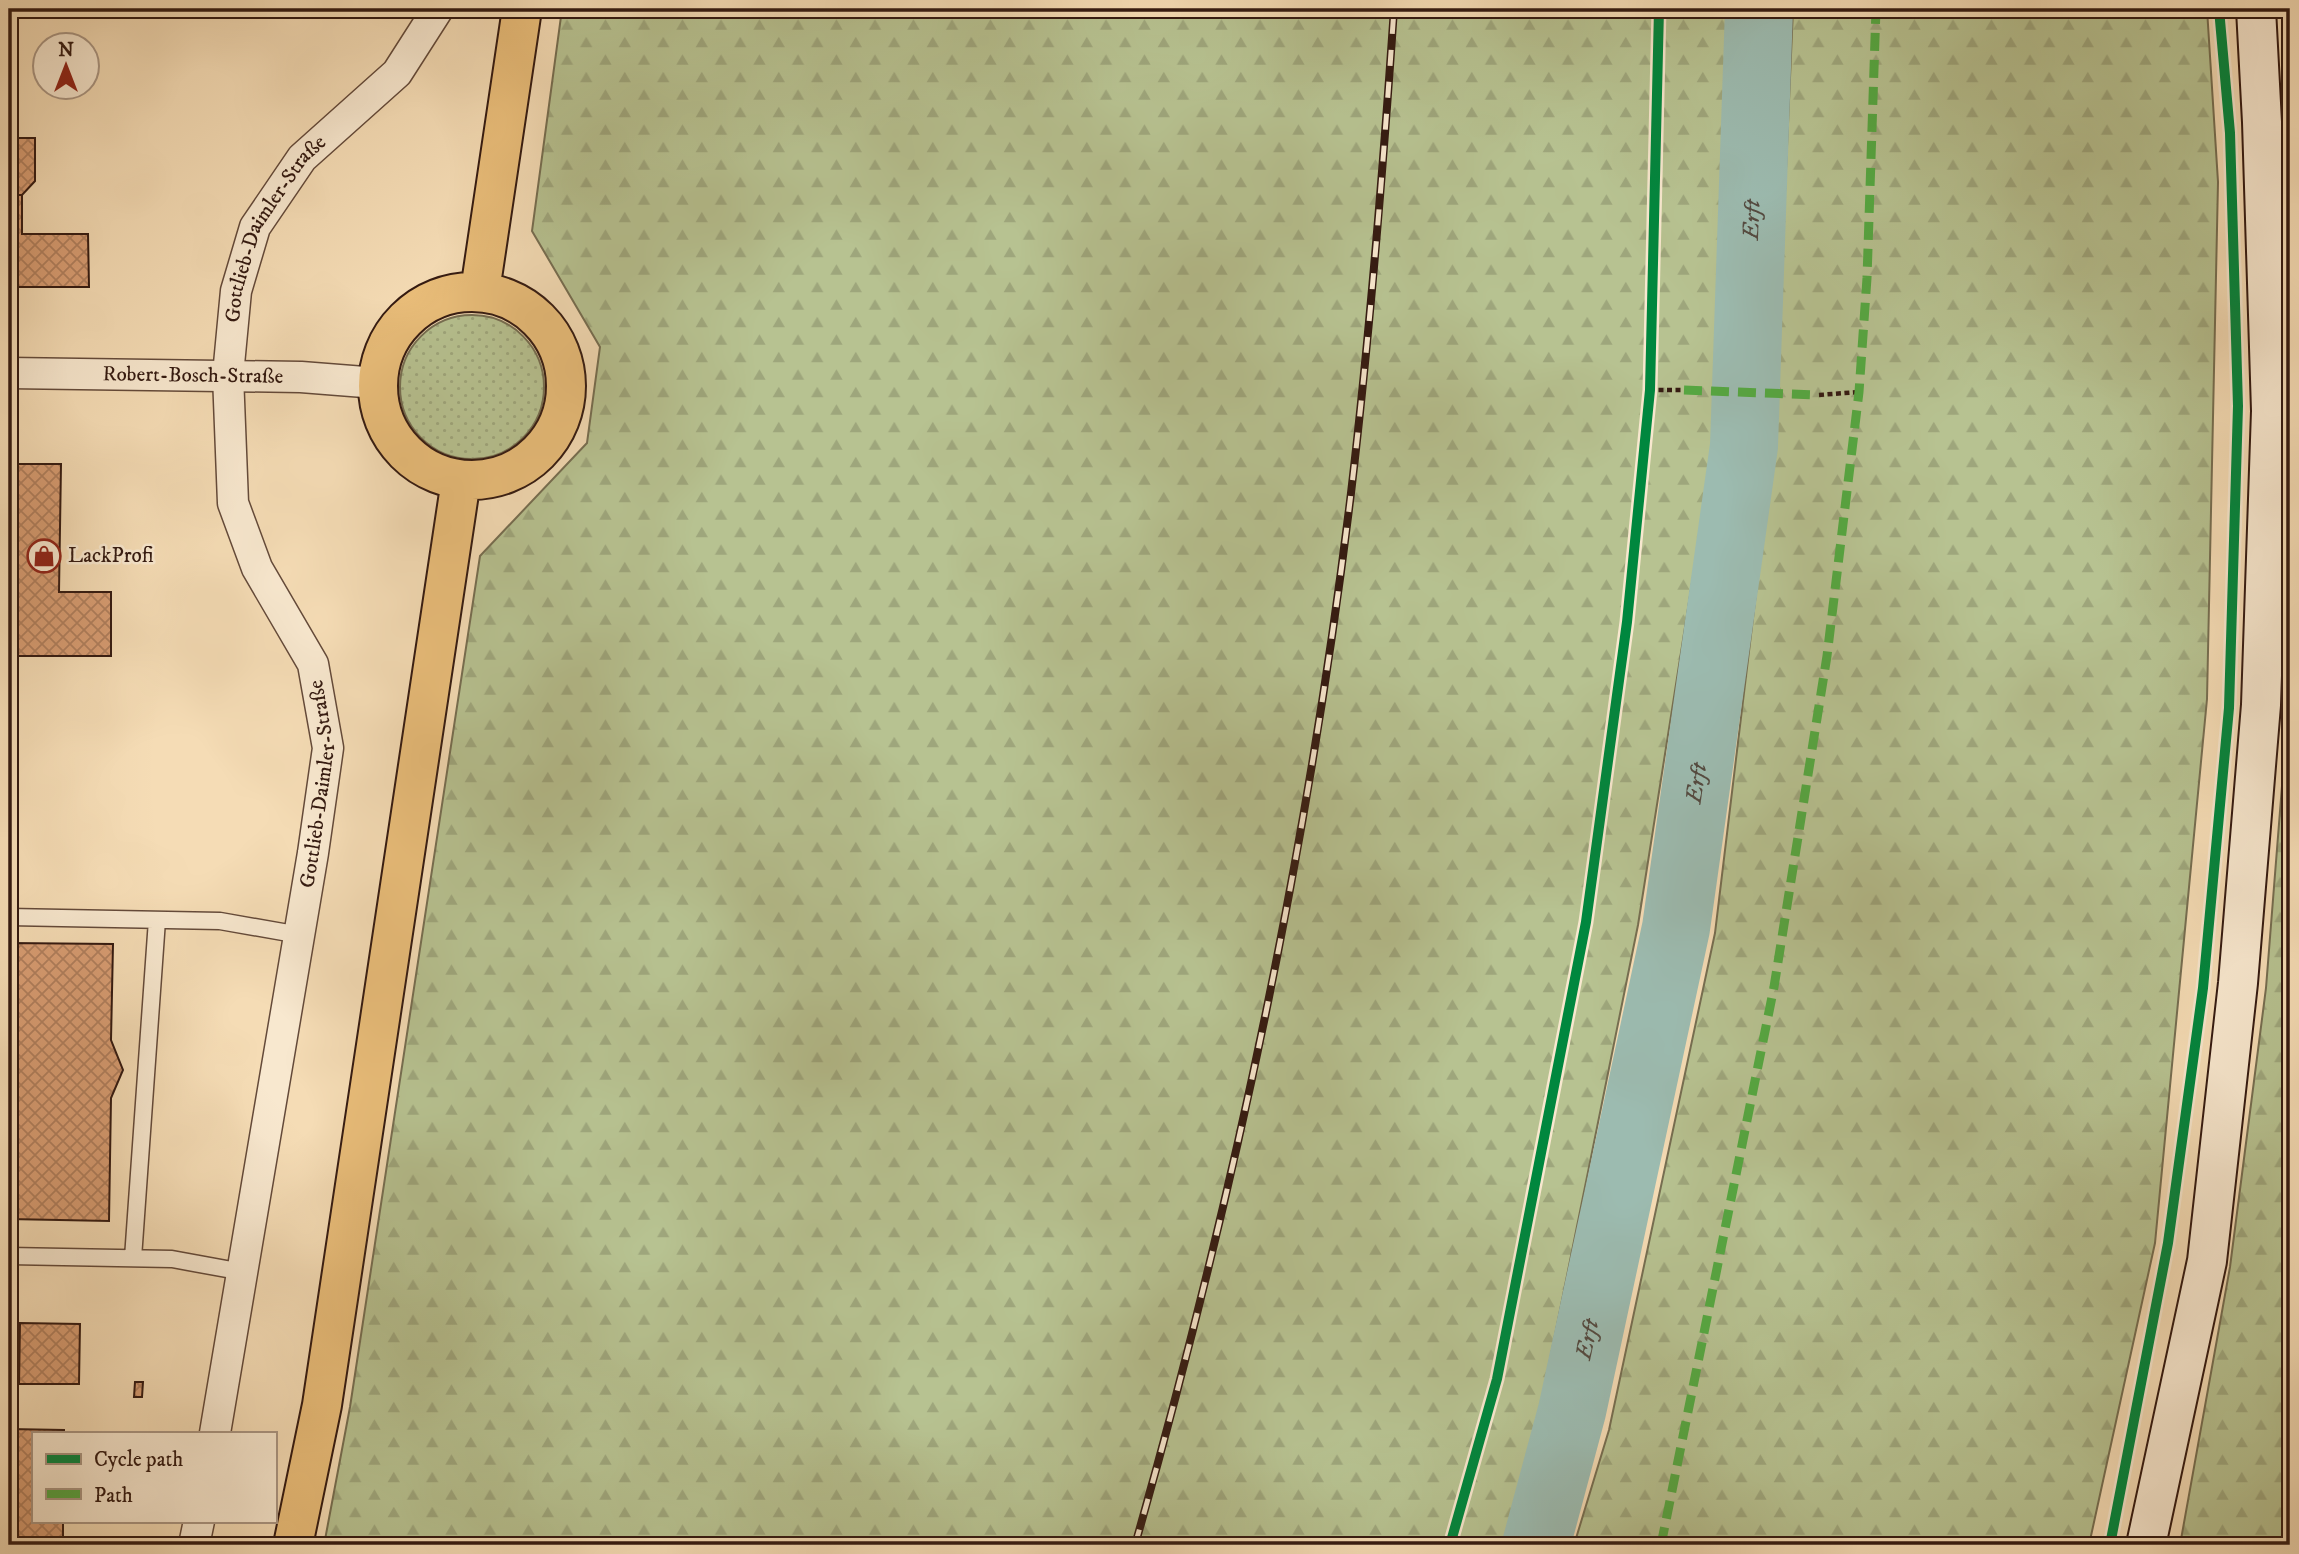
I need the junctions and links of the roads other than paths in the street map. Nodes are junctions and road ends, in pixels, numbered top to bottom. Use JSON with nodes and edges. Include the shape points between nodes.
{"nodes":[{"id":1,"x":438,"y":9,"type":"edge"},
{"id":2,"x":522,"y":9,"type":"edge"},
{"id":3,"x":2256,"y":9,"type":"edge"},
{"id":4,"x":480,"y":291,"type":"junction"},
{"id":5,"x":9,"y":373,"type":"edge"},
{"id":6,"x":228,"y":375,"type":"junction"},
{"id":7,"x":377,"y":383,"type":"junction"},
{"id":8,"x":461,"y":480,"type":"junction"},
{"id":9,"x":9,"y":917,"type":"edge"},
{"id":10,"x":157,"y":920,"type":"junction"},
{"id":11,"x":300,"y":935,"type":"junction"},
{"id":12,"x":9,"y":1256,"type":"edge"},
{"id":13,"x":133,"y":1258,"type":"junction"},
{"id":14,"x":243,"y":1272,"type":"junction"},
{"id":15,"x":215,"y":1432,"type":"edge"},
{"id":16,"x":199,"y":1522,"type":"edge"},
{"id":17,"x":194,"y":1545,"type":"edge"},
{"id":18,"x":293,"y":1545,"type":"edge"},
{"id":19,"x":2146,"y":1545,"type":"edge"}],
"edges":[{"from":1,"to":6,"type":"street","name":"Gottlieb-Daimler-Straße","via":[[397,73],[302,158],[256,227],[236,290]]},
{"from":2,"to":4,"type":"main road"},
{"from":3,"to":19,"type":"main road","via":[[2271,411],[2261,705],[2238,983],[2207,1261]]},
{"from":4,"to":7,"type":"main road","via":[[449,294],[421,306],[398,326],[382,353]]},
{"from":4,"to":8,"type":"main road","via":[[509,298],[534,314],[554,337],[565,365],[567,395],[559,424],[543,450],[519,468],[491,479]]},
{"from":5,"to":6,"type":"street","name":"Robert-Bosch-Straße"},
{"from":6,"to":7,"type":"street","name":"Robert-Bosch-Straße"},
{"from":6,"to":11,"type":"street","name":"Gottlieb-Daimler-Straße","via":[[233,503],[257,568],[313,664],[328,748]]},
{"from":7,"to":8,"type":"main road","via":[[380,411],[391,437],[410,458],[434,473]]},
{"from":8,"to":18,"type":"main road","via":[[322,1405]]},
{"from":9,"to":10,"type":"lane"},
{"from":10,"to":11,"type":"lane","via":[[220,921]]},
{"from":10,"to":13,"type":"lane"},
{"from":11,"to":14,"type":"street","name":"Gottlieb-Daimler-Straße"},
{"from":12,"to":13,"type":"lane"},
{"from":13,"to":14,"type":"lane","via":[[172,1259]]},
{"from":14,"to":15,"type":"street","name":"Gottlieb-Daimler-Straße"},
{"from":16,"to":17,"type":"street"}]}
